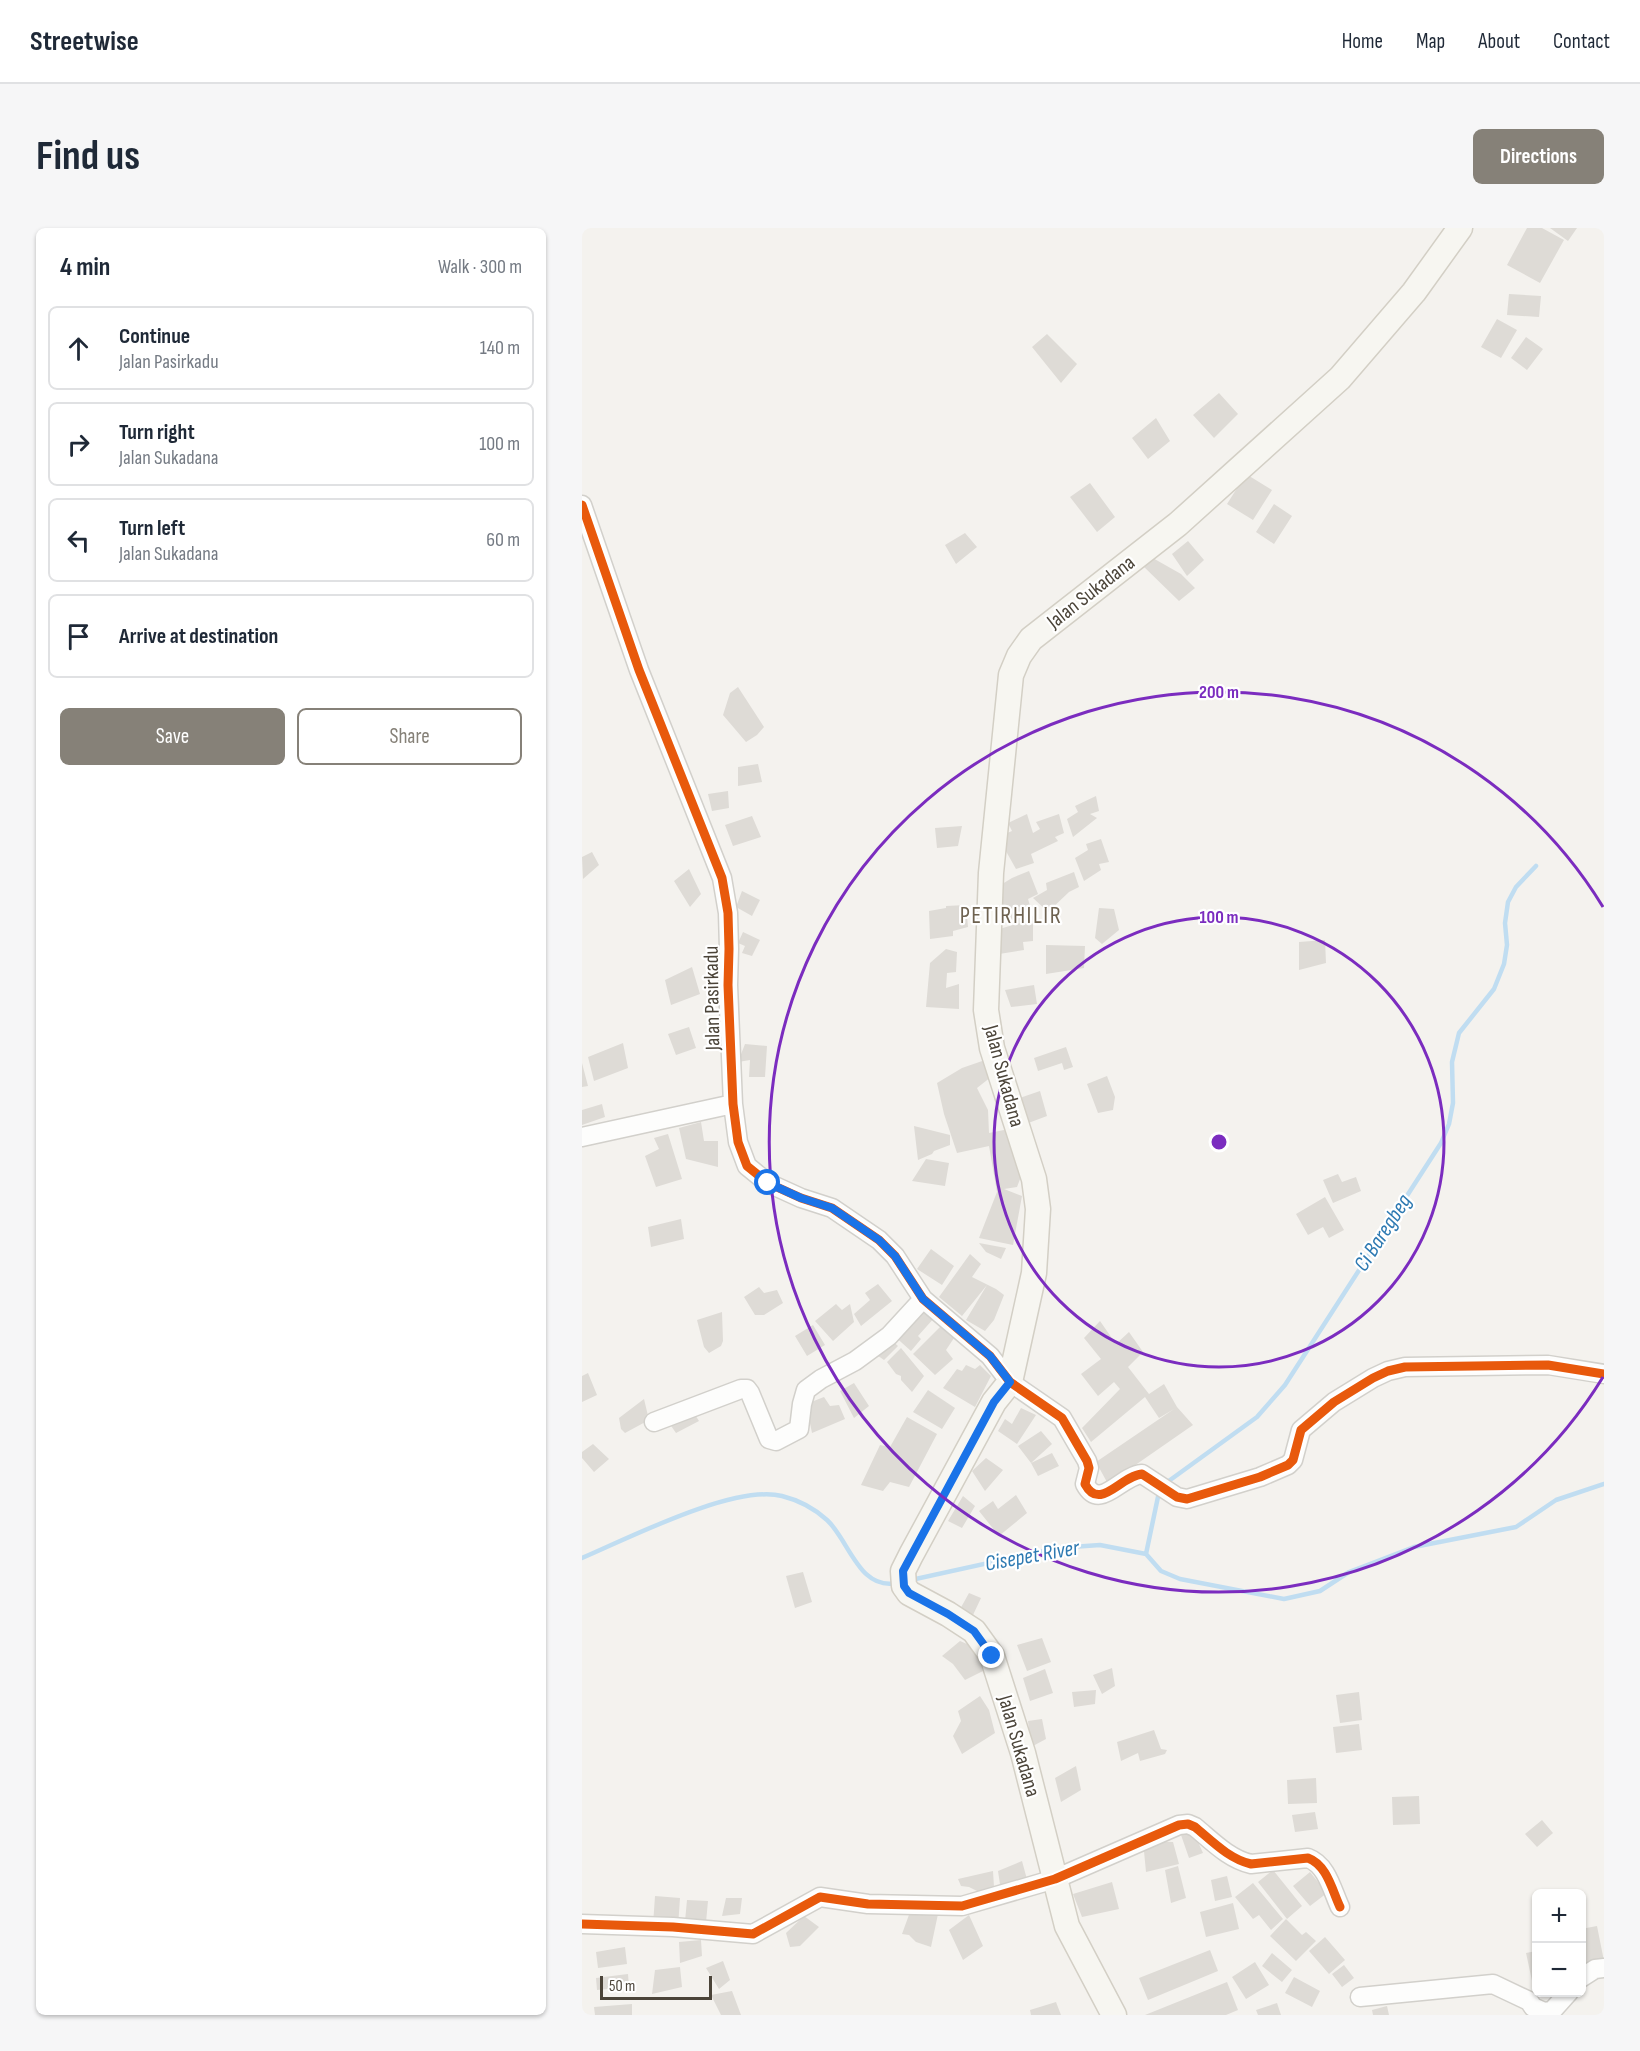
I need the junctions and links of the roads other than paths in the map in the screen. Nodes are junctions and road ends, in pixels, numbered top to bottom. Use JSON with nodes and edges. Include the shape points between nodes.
{"nodes":[{"id":1,"x":1460,"y":228,"type":"edge"},
{"id":2,"x":582,"y":505,"type":"edge"},
{"id":3,"x":733,"y":1104,"type":"junction"},
{"id":4,"x":582,"y":1137,"type":"edge"},
{"id":5,"x":923,"y":1299,"type":"junction"},
{"id":6,"x":1604,"y":1374,"type":"edge"},
{"id":7,"x":1010,"y":1382,"type":"junction"},
{"id":8,"x":654,"y":1422,"type":"dead end"},
{"id":9,"x":1055,"y":1879,"type":"junction"},
{"id":10,"x":1340,"y":1907,"type":"dead end"},
{"id":11,"x":582,"y":1924,"type":"edge"},
{"id":12,"x":1604,"y":1968,"type":"edge"},
{"id":13,"x":1586,"y":1975,"type":"edge"},
{"id":14,"x":1360,"y":1997,"type":"dead end"},
{"id":15,"x":1565,"y":1997,"type":"edge"},
{"id":16,"x":1114,"y":2015,"type":"edge"}],
"edges":[{"from":1,"to":7,"type":"main road","name":"Jalan Sukadana","via":[[1414,292],[1340,378],[1178,524],[1031,639],[1011,675],[991,873],[986,1010],[992,1048],[1034,1179],[1038,1209],[1034,1273]]},
{"from":2,"to":3,"type":"street","name":"Jalan Pasirkadu","via":[[639,670],[722,878],[728,913]]},
{"from":3,"to":4,"type":"street"},
{"from":3,"to":5,"type":"street","name":"Jalan Pasirkadu","via":[[738,1142],[747,1166],[768,1183],[832,1208],[879,1240],[895,1256]]},
{"from":5,"to":7,"type":"street","name":"Jalan Pasirkadu","via":[[990,1356]]},
{"from":5,"to":8,"type":"street","via":[[889,1336],[806,1390],[799,1429],[776,1441],[770,1439],[747,1389]]},
{"from":6,"to":7,"type":"street","name":"Jalan Pasirkadu","via":[[1532,1365],[1405,1367],[1388,1371],[1334,1401],[1300,1430],[1293,1460],[1288,1465],[1187,1499],[1177,1497],[1142,1474],[1103,1495],[1090,1492],[1085,1484],[1087,1461],[1062,1418]]},
{"from":7,"to":9,"type":"main road","name":"Jalan Sukadana","via":[[994,1402],[903,1579],[909,1593],[917,1599],[974,1631],[992,1656],[1023,1753]]},
{"from":9,"to":10,"type":"street","via":[[1188,1824],[1242,1862],[1308,1858],[1317,1861]]},
{"from":9,"to":11,"type":"street","via":[[962,1906],[868,1904],[820,1898],[753,1934]]},
{"from":9,"to":16,"type":"main road","name":"Jalan Sukadana","via":[[1067,1926]]},
{"from":12,"to":13,"type":"street"},
{"from":14,"to":15,"type":"street","via":[[1493,1984],[1544,2012],[1552,2011]]}]}
